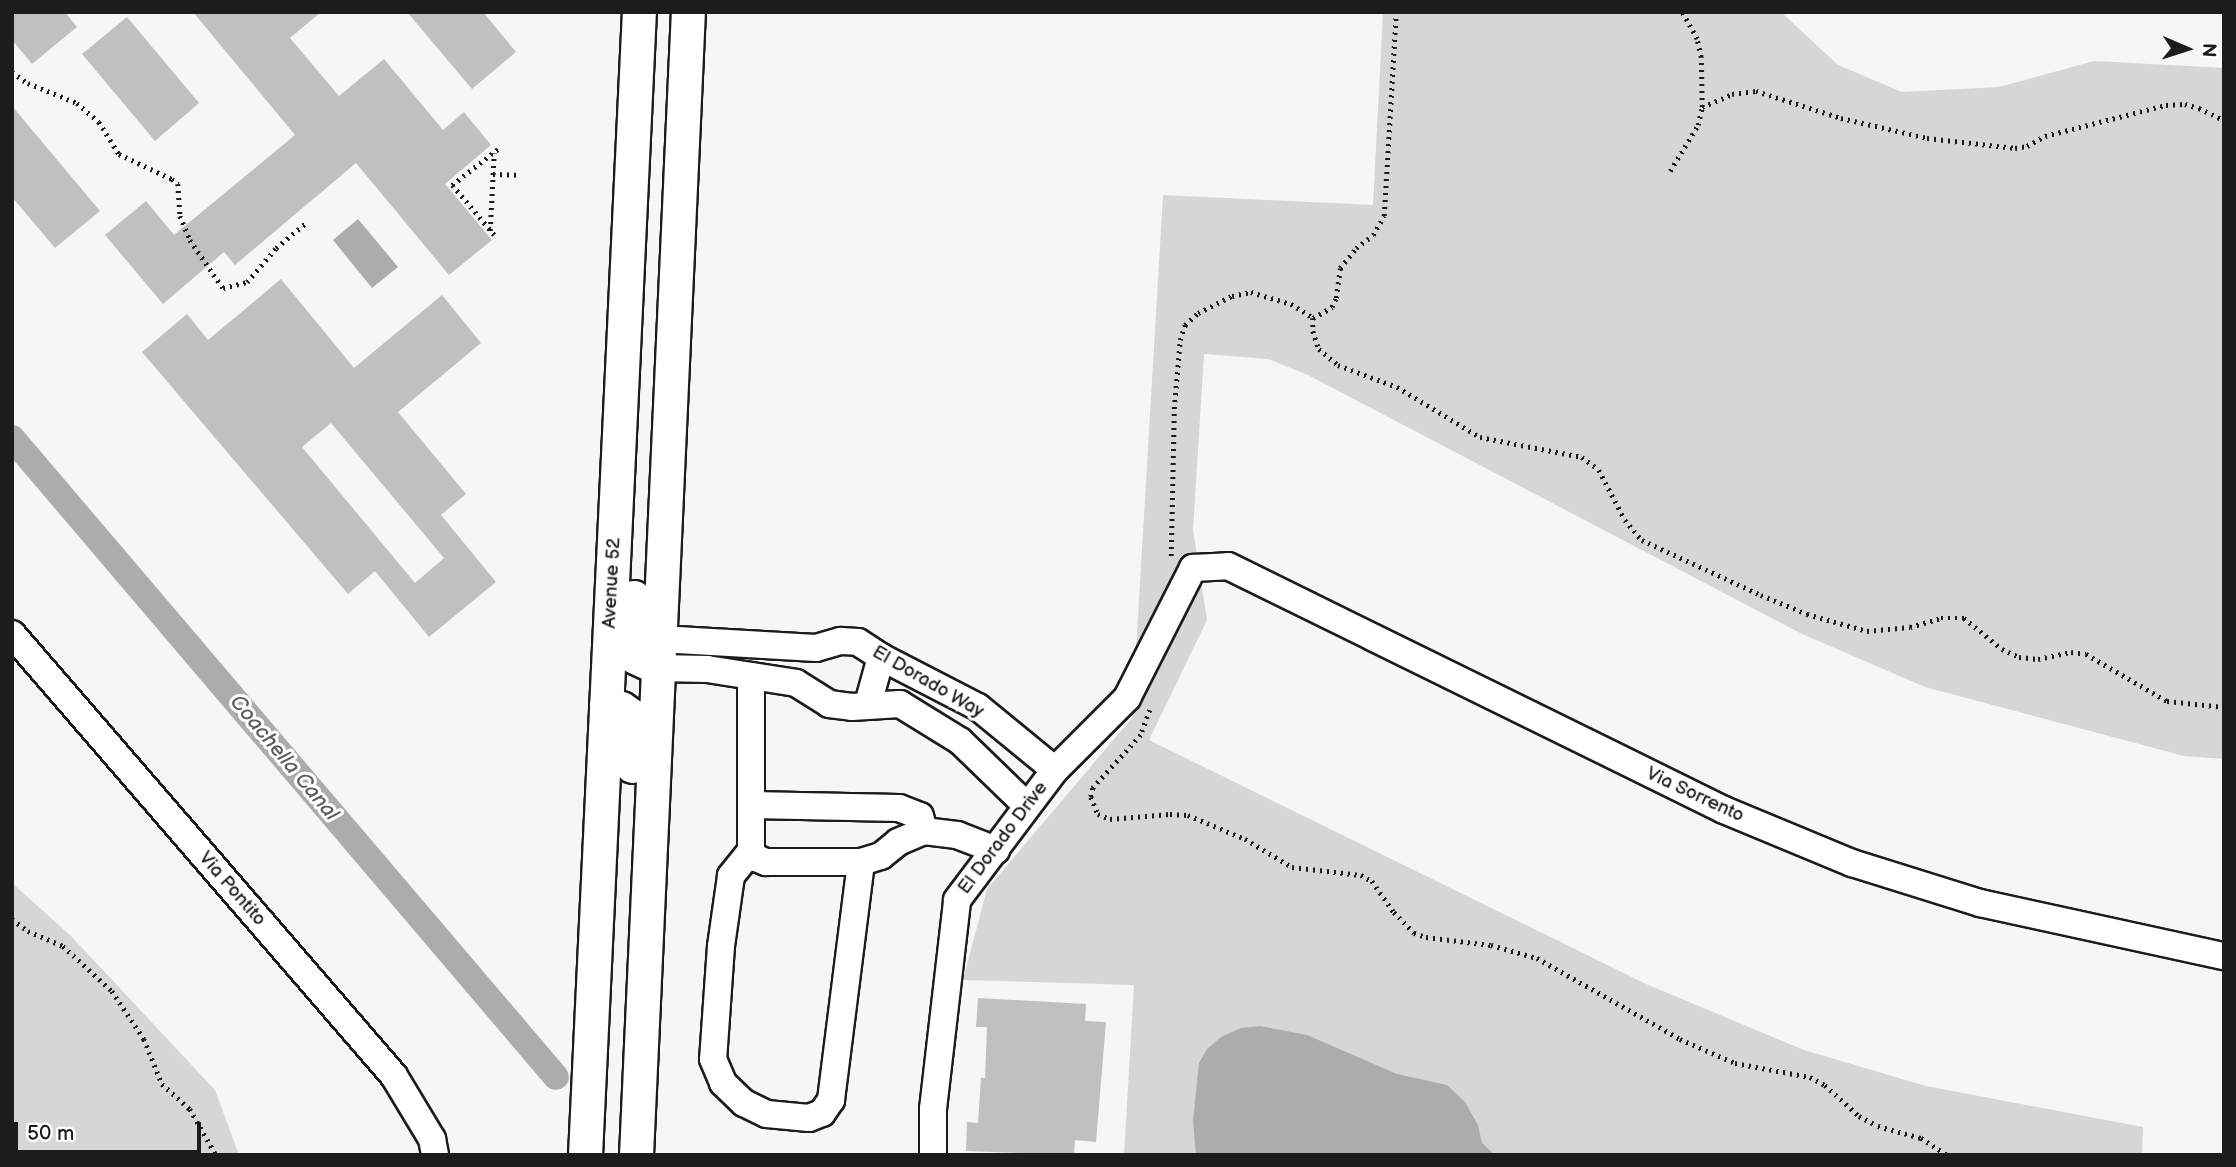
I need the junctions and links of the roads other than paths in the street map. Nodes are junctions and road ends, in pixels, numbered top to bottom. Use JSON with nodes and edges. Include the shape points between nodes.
{"nodes":[{"id":1,"x":639,"y":12,"type":"edge"},
{"id":2,"x":668,"y":12,"type":"edge"},
{"id":3,"x":688,"y":12,"type":"edge"},
{"id":4,"x":683,"y":134,"type":"junction"},
{"id":5,"x":619,"y":446,"type":"junction"},
{"id":6,"x":1182,"y":566,"type":"joint"},
{"id":7,"x":12,"y":634,"type":"edge"},
{"id":8,"x":660,"y":653,"type":"junction"},
{"id":9,"x":881,"y":657,"type":"junction"},
{"id":10,"x":751,"y":676,"type":"junction"},
{"id":11,"x":868,"y":704,"type":"junction"},
{"id":12,"x":606,"y":705,"type":"junction"},
{"id":13,"x":1055,"y":770,"type":"junction"},
{"id":14,"x":1026,"y":804,"type":"junction"},
{"id":15,"x":751,"y":806,"type":"junction"},
{"id":16,"x":924,"y":831,"type":"junction"},
{"id":17,"x":996,"y":850,"type":"junction"},
{"id":18,"x":751,"y":851,"type":"junction"},
{"id":19,"x":861,"y":862,"type":"junction"},
{"id":20,"x":645,"y":939,"type":"junction"},
{"id":21,"x":2224,"y":956,"type":"edge"},
{"id":22,"x":435,"y":1155,"type":"edge"},
{"id":23,"x":585,"y":1155,"type":"edge"},
{"id":24,"x":636,"y":1155,"type":"edge"},
{"id":25,"x":933,"y":1155,"type":"edge"}],
"edges":[{"from":1,"to":5,"type":"main road","name":"Avenue 52"},
{"from":2,"to":4,"type":"main road","via":[[665,69]]},
{"from":3,"to":4,"type":"main road"},
{"from":4,"to":8,"type":"main road"},
{"from":5,"to":8,"type":"main road","via":[[638,535],[635,657]]},
{"from":5,"to":12,"type":"main road","name":"Avenue 52"},
{"from":6,"to":13,"type":"street","name":"El Dorado Drive","via":[[1127,698]]},
{"from":6,"to":21,"type":"street","name":"Via Sorrento","via":[[1228,566],[1724,810],[1853,863],[1980,903]]},
{"from":7,"to":22,"type":"street","name":"Via Pontito","via":[[394,1076],[432,1139]]},
{"from":8,"to":9,"type":"street","name":"El Dorado Way","via":[[816,648],[841,641],[858,642]]},
{"from":8,"to":10,"type":"street","name":"El Dorado Way","via":[[707,669]]},
{"from":8,"to":20,"type":"main road"},
{"from":9,"to":11,"type":"street"},
{"from":9,"to":13,"type":"street","name":"El Dorado Way","via":[[978,706]]},
{"from":10,"to":11,"type":"street","name":"El Dorado Way","via":[[796,684],[829,704]]},
{"from":10,"to":15,"type":"street"},
{"from":11,"to":14,"type":"street","name":"El Dorado Way","via":[[900,704],[950,735]]},
{"from":12,"to":20,"type":"main road","via":[[632,715],[634,727],[629,834]]},
{"from":12,"to":23,"type":"main road","name":"Avenue 52"},
{"from":13,"to":14,"type":"street","name":"El Dorado Drive"},
{"from":14,"to":17,"type":"street","name":"El Dorado Drive"},
{"from":15,"to":16,"type":"street","via":[[900,808],[920,816]]},
{"from":15,"to":18,"type":"street"},
{"from":16,"to":17,"type":"street","via":[[957,835]]},
{"from":16,"to":19,"type":"street"},
{"from":17,"to":25,"type":"street","name":"El Dorado Drive","via":[[957,900],[933,1109]]},
{"from":18,"to":19,"type":"street","via":[[766,862]]},
{"from":18,"to":19,"type":"street","via":[[731,876],[713,1059],[723,1083],[744,1103],[767,1114],[809,1118],[822,1113],[831,1100]]},
{"from":20,"to":24,"type":"main road"}]}
